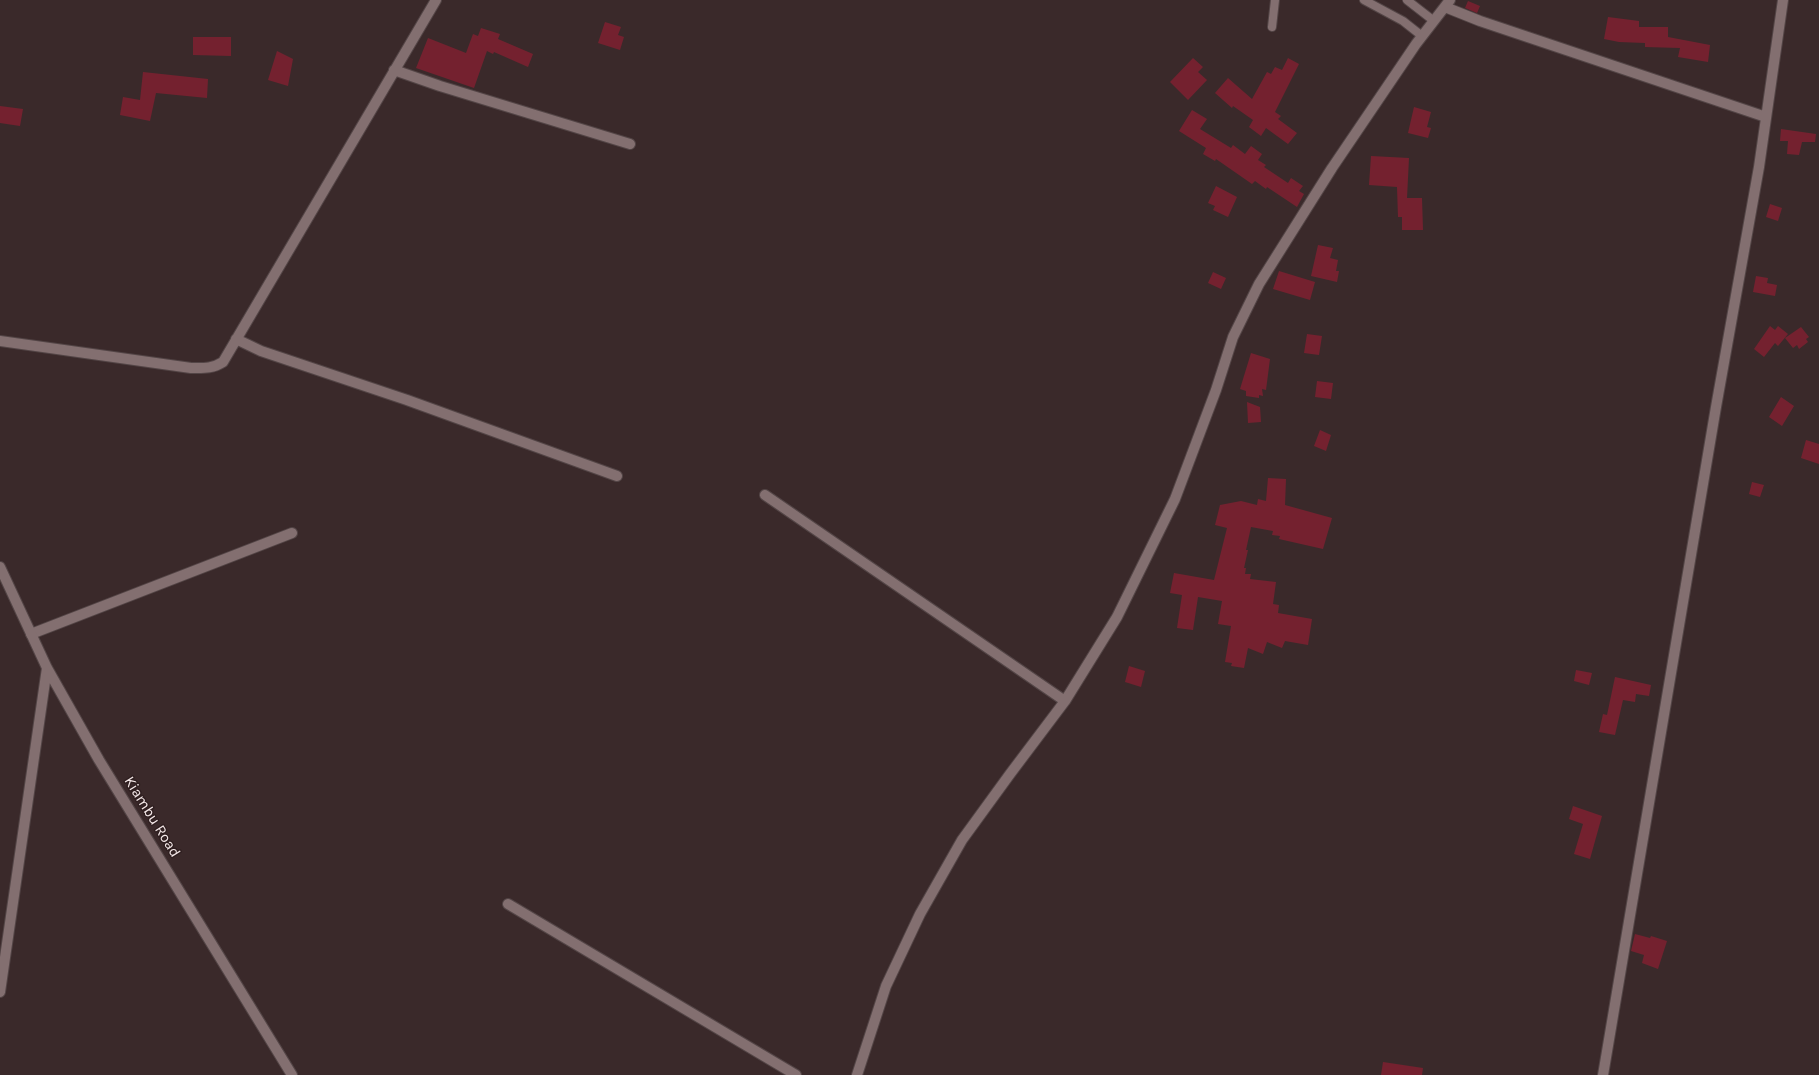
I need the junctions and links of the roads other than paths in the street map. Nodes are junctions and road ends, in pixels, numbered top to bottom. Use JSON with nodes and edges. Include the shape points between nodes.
{"nodes":[{"id":1,"x":436,"y":0,"type":"edge"},
{"id":2,"x":1275,"y":0,"type":"edge"},
{"id":3,"x":1364,"y":0,"type":"edge"},
{"id":4,"x":1407,"y":0,"type":"edge"},
{"id":5,"x":1783,"y":0,"type":"edge"},
{"id":6,"x":1447,"y":4,"type":"edge"},
{"id":7,"x":1434,"y":21,"type":"junction"},
{"id":8,"x":1272,"y":27,"type":"dead end"},
{"id":9,"x":1422,"y":36,"type":"junction"},
{"id":10,"x":394,"y":70,"type":"junction"},
{"id":11,"x":1766,"y":117,"type":"junction"},
{"id":12,"x":630,"y":144,"type":"dead end"},
{"id":13,"x":236,"y":339,"type":"junction"},
{"id":14,"x":0,"y":341,"type":"edge"},
{"id":15,"x":617,"y":476,"type":"dead end"},
{"id":16,"x":765,"y":495,"type":"dead end"},
{"id":17,"x":292,"y":533,"type":"dead end"},
{"id":18,"x":0,"y":566,"type":"edge"},
{"id":19,"x":31,"y":634,"type":"junction"},
{"id":20,"x":47,"y":668,"type":"junction"},
{"id":21,"x":1065,"y":701,"type":"junction"},
{"id":22,"x":508,"y":904,"type":"dead end"},
{"id":23,"x":0,"y":992,"type":"edge"},
{"id":24,"x":292,"y":1075,"type":"edge"},
{"id":25,"x":796,"y":1075,"type":"edge"},
{"id":26,"x":857,"y":1075,"type":"edge"},
{"id":27,"x":1603,"y":1075,"type":"edge"}],
"edges":[{"from":1,"to":10,"type":"street"},
{"from":2,"to":8,"type":"lane"},
{"from":3,"to":9,"type":"lane","via":[[1403,21]]},
{"from":4,"to":7,"type":"lane"},
{"from":5,"to":11,"type":"street"},
{"from":6,"to":7,"type":"street"},
{"from":6,"to":11,"type":"street","via":[[1480,21]]},
{"from":7,"to":9,"type":"street"},
{"from":9,"to":21,"type":"street","via":[[1332,168],[1259,284],[1233,338],[1175,499],[1117,617]]},
{"from":10,"to":12,"type":"street"},
{"from":10,"to":13,"type":"street"},
{"from":11,"to":27,"type":"street"},
{"from":13,"to":14,"type":"street","via":[[223,362],[207,368],[191,368]]},
{"from":13,"to":15,"type":"street","via":[[261,351],[407,400]]},
{"from":16,"to":21,"type":"street"},
{"from":17,"to":19,"type":"street"},
{"from":18,"to":19,"type":"street","name":"Kiambu Road"},
{"from":19,"to":20,"type":"street","name":"Kiambu Road"},
{"from":20,"to":23,"type":"street"},
{"from":20,"to":24,"type":"street","name":"Kiambu Road","via":[[99,760]]},
{"from":21,"to":26,"type":"street","via":[[962,840],[920,914],[886,986]]},
{"from":22,"to":25,"type":"street"}]}
